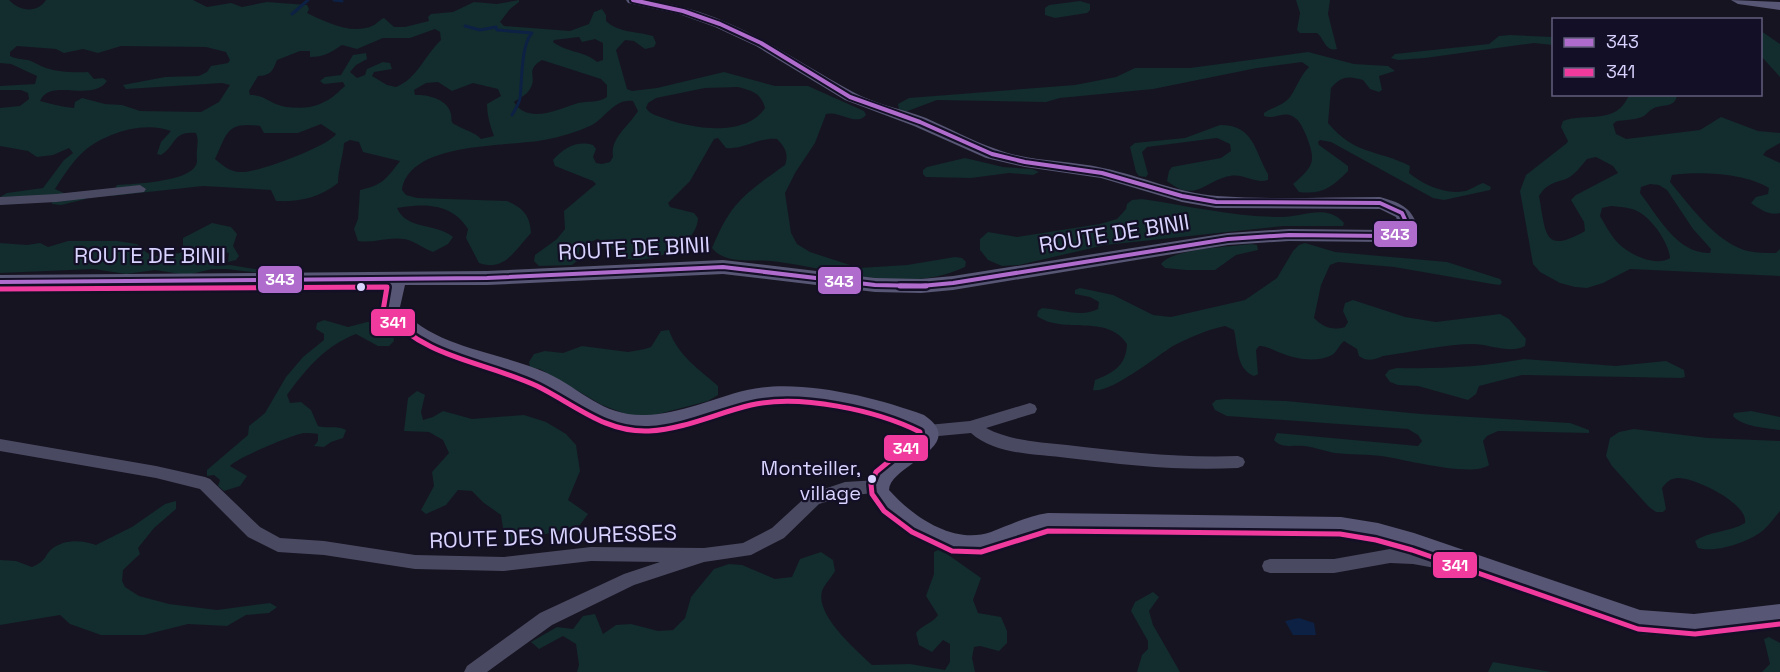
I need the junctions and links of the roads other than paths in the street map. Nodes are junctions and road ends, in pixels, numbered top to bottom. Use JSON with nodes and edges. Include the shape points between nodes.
{"nodes":[{"id":1,"x":633,"y":0,"type":"edge"},
{"id":2,"x":1738,"y":0,"type":"edge"},
{"id":3,"x":1780,"y":6,"type":"edge"},
{"id":4,"x":140,"y":189,"type":"dead end"},
{"id":5,"x":0,"y":201,"type":"edge"},
{"id":6,"x":397,"y":279,"type":"junction"},
{"id":7,"x":0,"y":282,"type":"edge"},
{"id":8,"x":1030,"y":409,"type":"dead end"},
{"id":9,"x":973,"y":426,"type":"junction"},
{"id":10,"x":928,"y":431,"type":"junction"},
{"id":11,"x":0,"y":445,"type":"edge"},
{"id":12,"x":1238,"y":462,"type":"dead end"},
{"id":13,"x":878,"y":487,"type":"junction"},
{"id":14,"x":704,"y":555,"type":"junction"},
{"id":15,"x":1471,"y":563,"type":"junction"},
{"id":16,"x":1270,"y":566,"type":"dead end"},
{"id":17,"x":1780,"y":616,"type":"edge"},
{"id":18,"x":473,"y":672,"type":"edge"}],
"edges":[{"from":1,"to":6,"type":"street","name":"ROUTE DE BINII","via":[[720,24],[850,98],[920,122],[992,154],[1096,172],[1216,202],[1380,203],[1399,210],[1408,226],[1401,233],[1385,236],[1289,235],[1217,241],[930,286],[860,284],[723,267]]},
{"from":2,"to":3,"type":"street"},
{"from":4,"to":5,"type":"street"},
{"from":6,"to":7,"type":"street","name":"ROUTE DE BINII"},
{"from":6,"to":10,"type":"street","via":[[390,308],[406,325],[450,348],[539,379],[615,421],[675,421],[749,398],[794,392],[912,419]]},
{"from":8,"to":9,"type":"street"},
{"from":9,"to":10,"type":"street"},
{"from":9,"to":12,"type":"street","via":[[1001,442],[1025,446],[1152,462]]},
{"from":10,"to":13,"type":"street","via":[[922,446],[886,473]]},
{"from":11,"to":14,"type":"street","name":"ROUTE DES MOURESSES","via":[[205,484],[254,532],[279,545],[426,562],[504,564],[591,554]]},
{"from":13,"to":14,"type":"street","via":[[845,489],[814,499],[778,533],[745,550]]},
{"from":13,"to":15,"type":"street","via":[[882,497],[923,531],[958,544],[983,545],[1018,528],[1048,523],[1328,526],[1402,539]]},
{"from":14,"to":18,"type":"street","via":[[630,579],[546,619]]},
{"from":15,"to":16,"type":"street","via":[[1462,567],[1390,556],[1334,566]]},
{"from":15,"to":17,"type":"street","via":[[1614,614],[1674,628]]}]}
